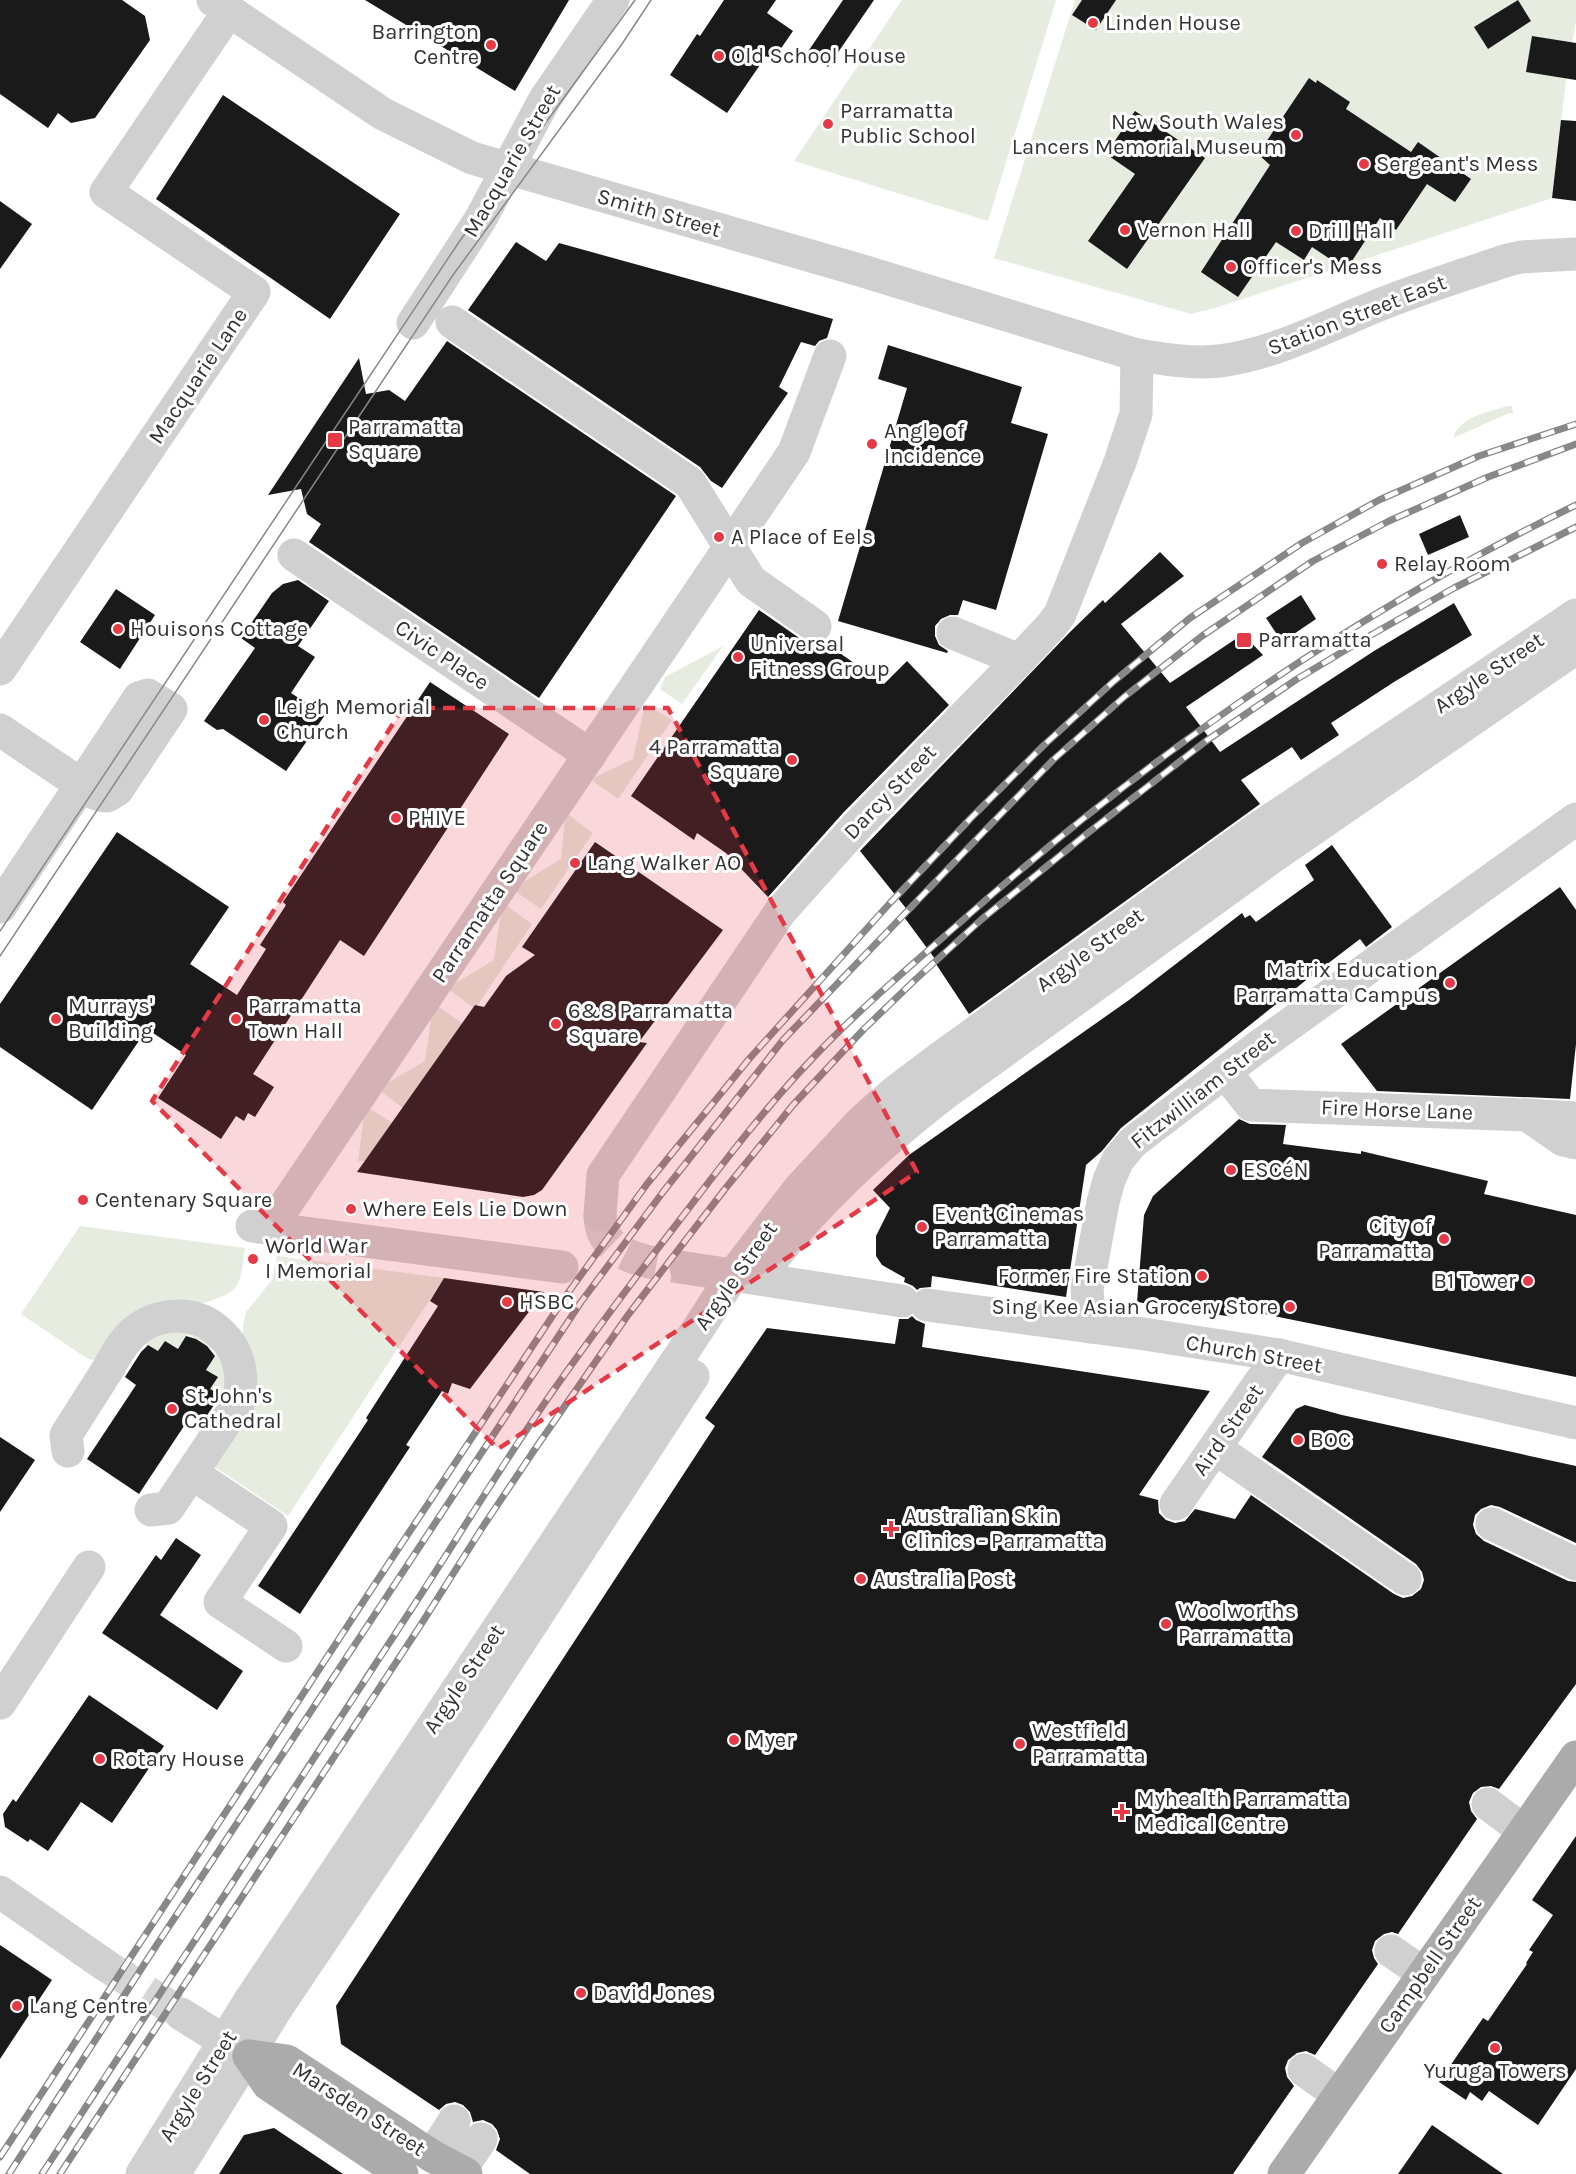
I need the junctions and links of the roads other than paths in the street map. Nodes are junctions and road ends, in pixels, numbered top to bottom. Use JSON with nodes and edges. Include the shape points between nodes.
{"nodes":[{"id":1,"x":613,"y":0,"type":"edge"},
{"id":2,"x":221,"y":5,"type":"edge"},
{"id":3,"x":507,"y":168,"type":"junction"},
{"id":4,"x":1576,"y":254,"type":"edge"},
{"id":5,"x":452,"y":322,"type":"dead end"},
{"id":6,"x":412,"y":323,"type":"dead end"},
{"id":7,"x":1137,"y":355,"type":"junction"},
{"id":8,"x":830,"y":356,"type":"dead end"},
{"id":9,"x":730,"y":546,"type":"junction"},
{"id":10,"x":294,"y":555,"type":"dead end"},
{"id":11,"x":1576,"y":615,"type":"edge"},
{"id":12,"x":815,"y":626,"type":"dead end"},
{"id":13,"x":953,"y":633,"type":"dead end"},
{"id":14,"x":1576,"y":648,"type":"edge"},
{"id":15,"x":1019,"y":660,"type":"junction"},
{"id":16,"x":0,"y":669,"type":"edge"},
{"id":17,"x":137,"y":701,"type":"dead end"},
{"id":18,"x":0,"y":730,"type":"edge"},
{"id":19,"x":590,"y":755,"type":"junction"},
{"id":20,"x":81,"y":785,"type":"junction"},
{"id":21,"x":1574,"y":834,"type":"edge"},
{"id":22,"x":0,"y":906,"type":"edge"},
{"id":23,"x":1231,"y":1079,"type":"junction"},
{"id":24,"x":1527,"y":1115,"type":"junction"},
{"id":25,"x":1576,"y":1118,"type":"edge"},
{"id":26,"x":1576,"y":1143,"type":"edge"},
{"id":27,"x":600,"y":1215,"type":"tunnel mouth"},
{"id":28,"x":562,"y":1267,"type":"dead end"},
{"id":29,"x":686,"y":1268,"type":"tunnel mouth"},
{"id":30,"x":745,"y":1276,"type":"junction"},
{"id":31,"x":1090,"y":1327,"type":"junction"},
{"id":32,"x":1279,"y":1356,"type":"junction"},
{"id":33,"x":1576,"y":1423,"type":"edge"},
{"id":34,"x":1215,"y":1449,"type":"junction"},
{"id":35,"x":68,"y":1451,"type":"dead end"},
{"id":36,"x":193,"y":1474,"type":"junction"},
{"id":37,"x":1176,"y":1504,"type":"dead end"},
{"id":38,"x":151,"y":1510,"type":"dead end"},
{"id":39,"x":1492,"y":1524,"type":"dead end"},
{"id":40,"x":1576,"y":1563,"type":"edge"},
{"id":41,"x":89,"y":1567,"type":"dead end"},
{"id":42,"x":1405,"y":1579,"type":"dead end"},
{"id":43,"x":286,"y":1646,"type":"dead end"},
{"id":44,"x":0,"y":1703,"type":"edge"},
{"id":45,"x":1576,"y":1757,"type":"edge"},
{"id":46,"x":1488,"y":1804,"type":"dead end"},
{"id":47,"x":1524,"y":1830,"type":"junction"},
{"id":48,"x":0,"y":1892,"type":"edge"},
{"id":49,"x":1391,"y":1952,"type":"dead end"},
{"id":50,"x":105,"y":1965,"type":"tunnel mouth"},
{"id":51,"x":1424,"y":1974,"type":"junction"},
{"id":52,"x":181,"y":2014,"type":"tunnel mouth"},
{"id":53,"x":237,"y":2049,"type":"junction"},
{"id":54,"x":1305,"y":2070,"type":"dead end"},
{"id":55,"x":1339,"y":2095,"type":"junction"},
{"id":56,"x":454,"y":2121,"type":"dead end"},
{"id":57,"x":481,"y":2139,"type":"dead end"},
{"id":58,"x":432,"y":2156,"type":"junction"},
{"id":59,"x":393,"y":2172,"type":"edge"},
{"id":60,"x":463,"y":2173,"type":"edge"},
{"id":61,"x":142,"y":2174,"type":"edge"},
{"id":62,"x":174,"y":2174,"type":"edge"},
{"id":63,"x":1284,"y":2174,"type":"edge"}],
"edges":[{"from":1,"to":3,"type":"street","name":"Macquarie Street","via":[[545,99]]},
{"from":2,"to":3,"type":"street","name":"Smith Street","via":[[383,114],[452,149]]},
{"from":2,"to":16,"type":"street","name":"Macquarie Lane","via":[[106,192],[254,292]]},
{"from":3,"to":6,"type":"street","name":"Macquarie Street","via":[[480,220]]},
{"from":3,"to":7,"type":"street","name":"Smith Street"},
{"from":4,"to":7,"type":"street","name":"Station Street East","via":[[1508,260],[1252,354],[1217,361]]},
{"from":5,"to":9,"type":"street","via":[[690,483]]},
{"from":7,"to":15,"type":"street","name":"Darcy Street","via":[[1136,414],[1074,581],[1060,614]]},
{"from":8,"to":9,"type":"street","name":"Parramatta Square","via":[[794,452]]},
{"from":9,"to":12,"type":"street","via":[[751,581]]},
{"from":9,"to":19,"type":"street","name":"Parramatta Square"},
{"from":10,"to":19,"type":"street","name":"Civic Place"},
{"from":11,"to":30,"type":"street","name":"Argyle Street","via":[[1260,827],[895,1092],[833,1150],[799,1189]]},
{"from":13,"to":15,"type":"street"},
{"from":14,"to":30,"type":"street","name":"Argyle Street","via":[[1262,865],[917,1116],[839,1184],[788,1239]]},
{"from":15,"to":27,"type":"street","name":"Darcy Street","via":[[857,826],[780,912],[603,1175]]},
{"from":17,"to":20,"type":"street"},
{"from":18,"to":20,"type":"street"},
{"from":19,"to":28,"type":"street","name":"Parramatta Square","via":[[259,1227]]},
{"from":20,"to":22,"type":"street"},
{"from":21,"to":23,"type":"street","name":"Fitzwilliam Street"},
{"from":23,"to":24,"type":"street","name":"Fire Horse Lane","via":[[1251,1105]]},
{"from":23,"to":31,"type":"street","name":"Fitzwilliam Street","via":[[1153,1148],[1126,1182],[1105,1292]]},
{"from":24,"to":25,"type":"street","name":"Fire Horse Lane"},
{"from":24,"to":26,"type":"street","via":[[1563,1140]]},
{"from":29,"to":30,"type":"street","name":"Church Street"},
{"from":30,"to":31,"type":"street","name":"Church Street"},
{"from":30,"to":53,"type":"street","name":"Argyle Street","via":[[422,1792],[278,2006]]},
{"from":31,"to":32,"type":"street","name":"Church Street"},
{"from":32,"to":33,"type":"street","name":"Church Street"},
{"from":32,"to":34,"type":"street","name":"Aird Street"},
{"from":34,"to":37,"type":"street","name":"Aird Street"},
{"from":34,"to":42,"type":"street"},
{"from":35,"to":36,"type":"street","via":[[66,1436],[133,1333],[159,1318],[189,1317],[204,1321],[228,1340],[241,1370],[242,1386],[239,1402]]},
{"from":36,"to":38,"type":"street","via":[[168,1508]]},
{"from":36,"to":43,"type":"street","via":[[271,1526],[220,1602]]},
{"from":39,"to":40,"type":"street"},
{"from":41,"to":44,"type":"street"},
{"from":45,"to":47,"type":"main road","name":"Campbell Street"},
{"from":46,"to":47,"type":"street"},
{"from":47,"to":51,"type":"main road","name":"Campbell Street"},
{"from":48,"to":50,"type":"street"},
{"from":49,"to":51,"type":"street"},
{"from":51,"to":55,"type":"main road","name":"Campbell Street"},
{"from":52,"to":53,"type":"street","name":"Marsden Street"},
{"from":53,"to":58,"type":"main road","name":"Marsden Street","via":[[287,2061]]},
{"from":53,"to":59,"type":"main road","name":"Marsden Street","via":[[268,2084]]},
{"from":53,"to":61,"type":"street","name":"Argyle Street"},
{"from":53,"to":62,"type":"street","name":"Argyle Street"},
{"from":54,"to":55,"type":"street"},
{"from":55,"to":63,"type":"main road","name":"Campbell Street"},
{"from":56,"to":58,"type":"street"},
{"from":57,"to":60,"type":"street"},
{"from":58,"to":60,"type":"main road","name":"Marsden Street"}]}
